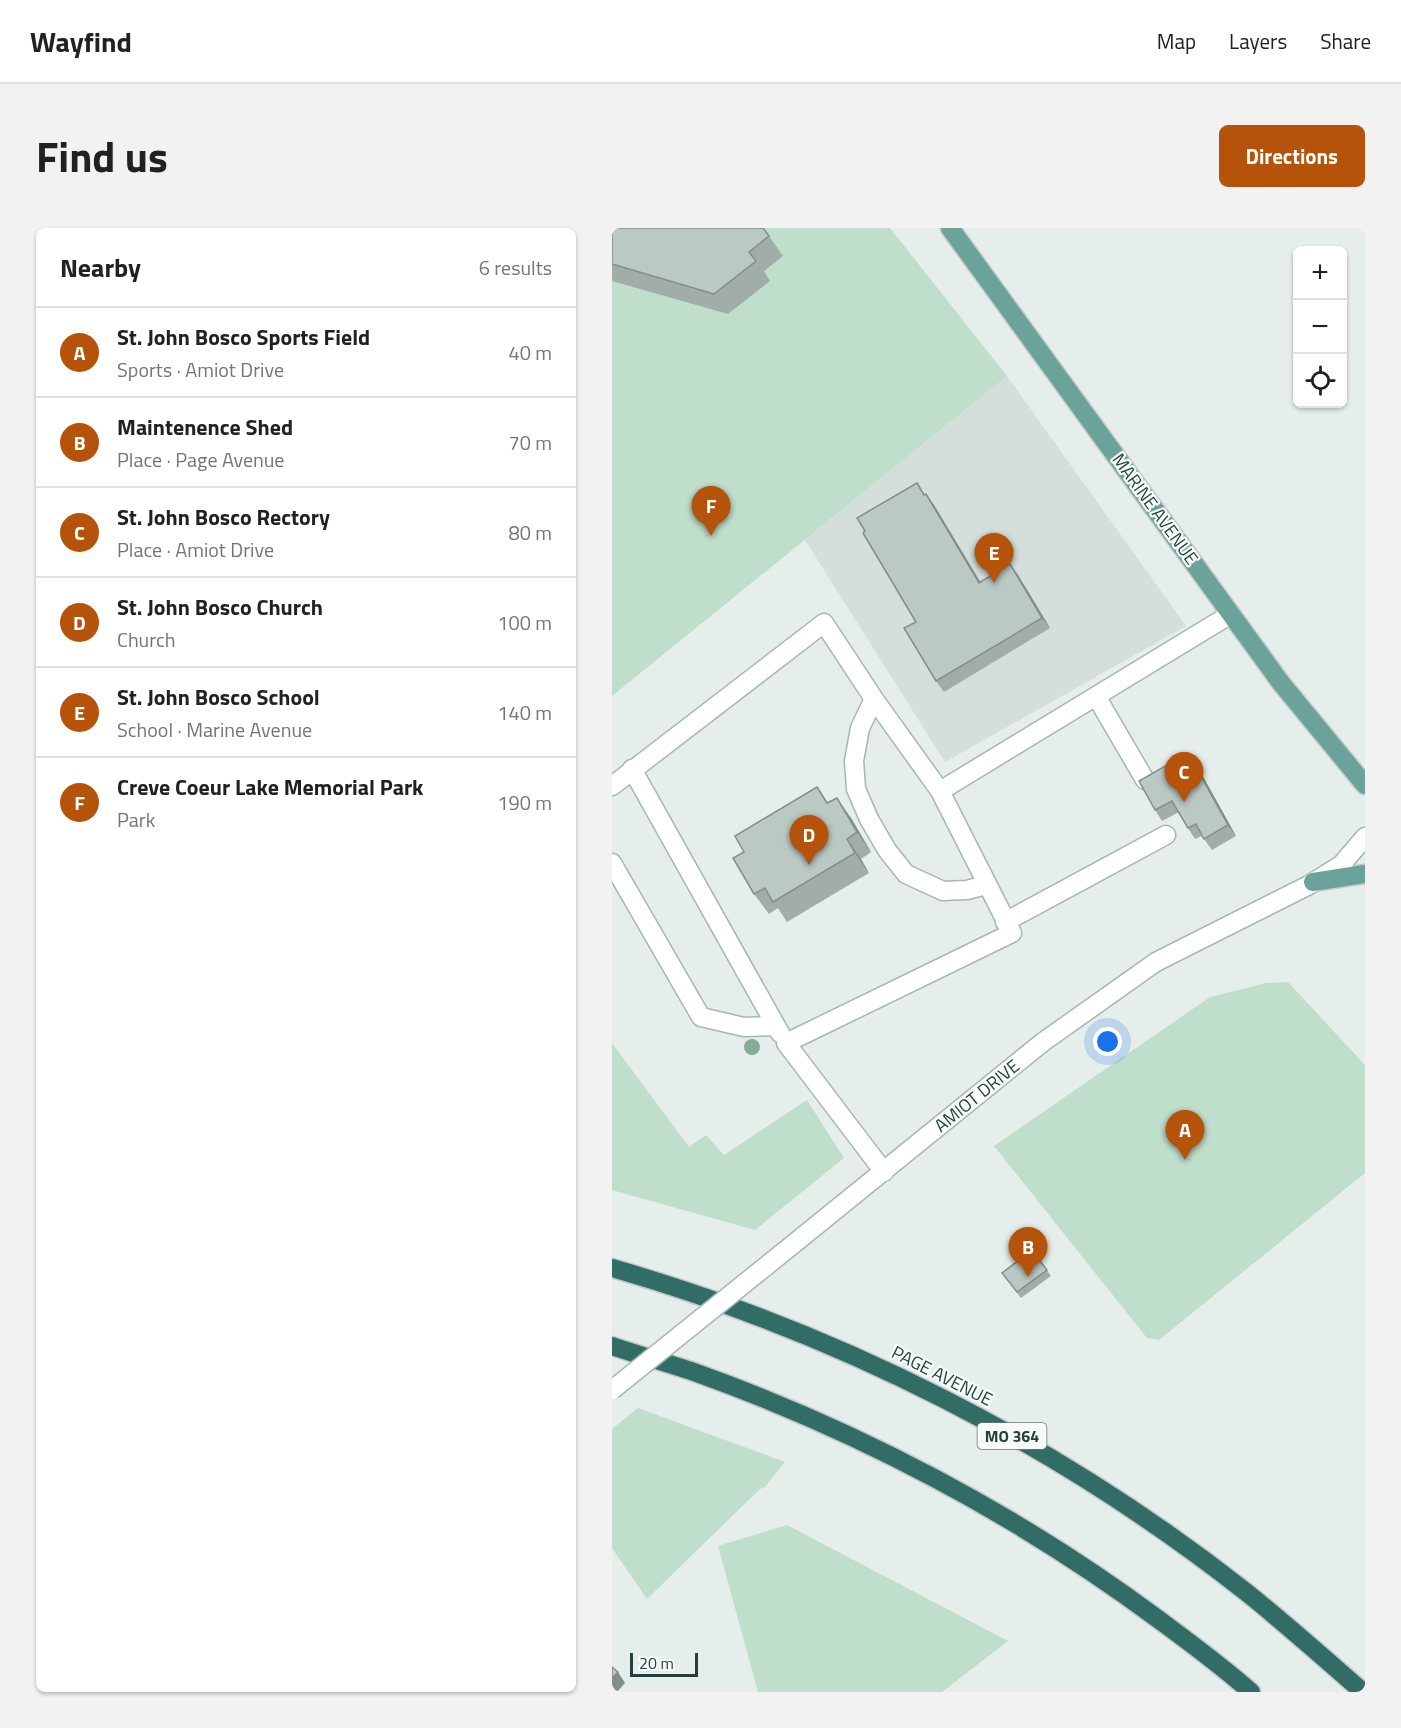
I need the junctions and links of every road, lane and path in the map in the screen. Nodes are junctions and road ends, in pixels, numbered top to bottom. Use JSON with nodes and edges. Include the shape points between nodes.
{"nodes":[{"id":1,"x":950,"y":228,"type":"edge"},
{"id":2,"x":1231,"y":614,"type":"junction"},
{"id":3,"x":1096,"y":696,"type":"junction"},
{"id":4,"x":874,"y":699,"type":"junction"},
{"id":5,"x":632,"y":769,"type":"junction"},
{"id":6,"x":1144,"y":780,"type":"edge"},
{"id":7,"x":1365,"y":785,"type":"edge"},
{"id":8,"x":612,"y":786,"type":"edge"},
{"id":9,"x":940,"y":791,"type":"junction"},
{"id":10,"x":1166,"y":835,"type":"dead end"},
{"id":11,"x":1365,"y":837,"type":"edge"},
{"id":12,"x":612,"y":863,"type":"edge"},
{"id":13,"x":1365,"y":874,"type":"edge"},
{"id":14,"x":1312,"y":882,"type":"junction"},
{"id":15,"x":986,"y":885,"type":"junction"},
{"id":16,"x":1005,"y":922,"type":"junction"},
{"id":17,"x":776,"y":1026,"type":"junction"},
{"id":18,"x":786,"y":1043,"type":"junction"},
{"id":19,"x":884,"y":1172,"type":"junction"},
{"id":20,"x":612,"y":1268,"type":"edge"},
{"id":21,"x":612,"y":1346,"type":"edge"},
{"id":22,"x":612,"y":1390,"type":"edge"},
{"id":23,"x":1251,"y":1692,"type":"edge"},
{"id":24,"x":1363,"y":1692,"type":"edge"}],
"edges":[{"from":1,"to":2,"type":"main road","name":"MARINE AVENUE"},
{"from":2,"to":3,"type":"street"},
{"from":2,"to":7,"type":"main road","name":"MARINE AVENUE","via":[[1281,683]]},
{"from":3,"to":6,"type":"street"},
{"from":3,"to":9,"type":"street"},
{"from":4,"to":5,"type":"street","via":[[824,623]]},
{"from":4,"to":9,"type":"street"},
{"from":4,"to":15,"type":"street","via":[[860,728],[854,761],[856,789],[887,850],[906,874],[943,891]]},
{"from":5,"to":8,"type":"street"},
{"from":5,"to":17,"type":"street"},
{"from":9,"to":15,"type":"street"},
{"from":10,"to":16,"type":"street"},
{"from":11,"to":14,"type":"street","name":"AMIOT DRIVE","via":[[1341,865]]},
{"from":12,"to":17,"type":"street","via":[[701,1017],[744,1027]]},
{"from":13,"to":14,"type":"main road"},
{"from":14,"to":19,"type":"street","name":"AMIOT DRIVE","via":[[1156,962],[1043,1042]]},
{"from":15,"to":16,"type":"street"},
{"from":16,"to":18,"type":"street","via":[[1012,933]]},
{"from":17,"to":18,"type":"street"},
{"from":18,"to":19,"type":"street"},
{"from":19,"to":22,"type":"street","name":"AMIOT DRIVE","bridge":true},
{"from":20,"to":24,"type":"highway","name":"PAGE AVENUE","number":"MO 364","via":[[663,1282],[811,1338],[899,1377],[1039,1450],[1209,1565]]},
{"from":21,"to":23,"type":"highway","via":[[693,1372],[905,1463],[1049,1544],[1119,1590]]}]}
